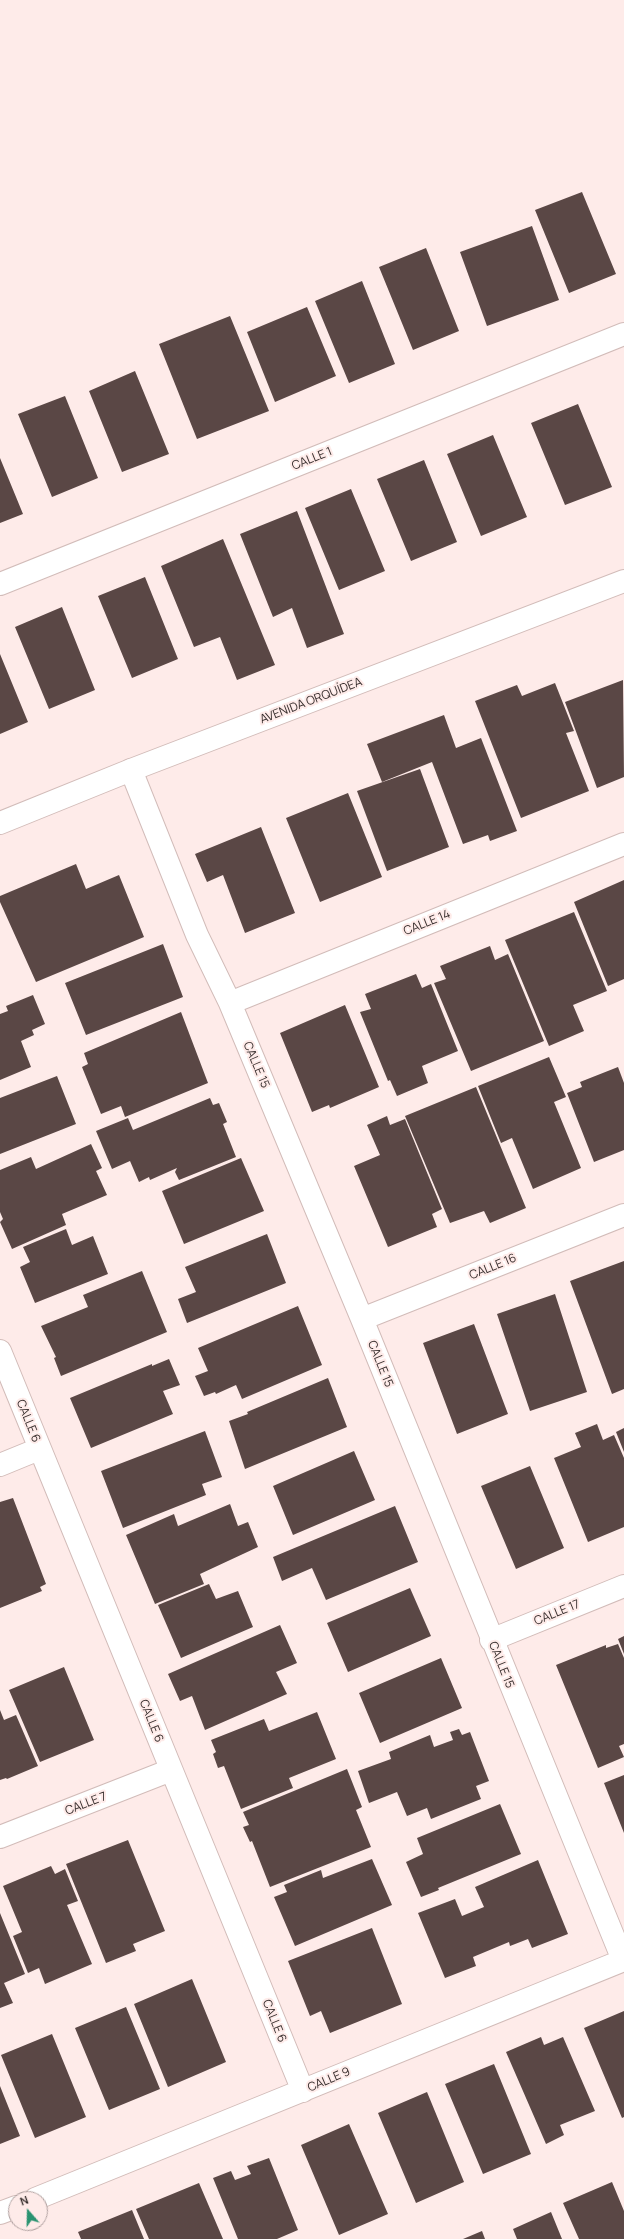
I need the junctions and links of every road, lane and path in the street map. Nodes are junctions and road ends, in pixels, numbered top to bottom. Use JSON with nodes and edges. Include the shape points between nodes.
{"nodes":[{"id":1,"x":624,"y":334,"type":"edge"},
{"id":2,"x":624,"y":581,"type":"edge"},
{"id":3,"x":0,"y":584,"type":"edge"},
{"id":4,"x":131,"y":770,"type":"junction"},
{"id":5,"x":0,"y":823,"type":"edge"},
{"id":6,"x":624,"y":844,"type":"edge"},
{"id":7,"x":230,"y":1003,"type":"junction"},
{"id":8,"x":624,"y":1215,"type":"edge"},
{"id":9,"x":362,"y":1319,"type":"junction"},
{"id":10,"x":0,"y":1351,"type":"edge"},
{"id":11,"x":39,"y":1449,"type":"junction"},
{"id":12,"x":0,"y":1465,"type":"edge"},
{"id":13,"x":624,"y":1586,"type":"edge"},
{"id":14,"x":491,"y":1640,"type":"junction"},
{"id":15,"x":171,"y":1770,"type":"junction"},
{"id":16,"x":0,"y":1837,"type":"edge"},
{"id":17,"x":624,"y":1960,"type":"edge"},
{"id":18,"x":302,"y":2091,"type":"junction"},
{"id":19,"x":48,"y":2194,"type":"edge"}],
"edges":[{"from":1,"to":3,"type":"street","name":"CALLE 1"},
{"from":2,"to":4,"type":"street","name":"AVENIDA ORQUÍDEA"},
{"from":4,"to":5,"type":"street","name":"AVENIDA ORQUÍDEA"},
{"from":4,"to":7,"type":"street","name":"CALLE 15","via":[[197,935]]},
{"from":6,"to":7,"type":"street","name":"CALLE 14"},
{"from":7,"to":9,"type":"street","name":"CALLE 15"},
{"from":8,"to":9,"type":"street","name":"CALLE 16"},
{"from":9,"to":14,"type":"street","name":"CALLE 15"},
{"from":10,"to":11,"type":"street","name":"CALLE 6"},
{"from":11,"to":12,"type":"street"},
{"from":11,"to":15,"type":"street","name":"CALLE 6"},
{"from":13,"to":14,"type":"street","name":"CALLE 17"},
{"from":14,"to":17,"type":"street","name":"CALLE 15"},
{"from":15,"to":16,"type":"street","name":"CALLE 7"},
{"from":15,"to":18,"type":"street","name":"CALLE 6"},
{"from":17,"to":18,"type":"street","name":"CALLE 9"},
{"from":18,"to":19,"type":"street","name":"CALLE 9"}]}
